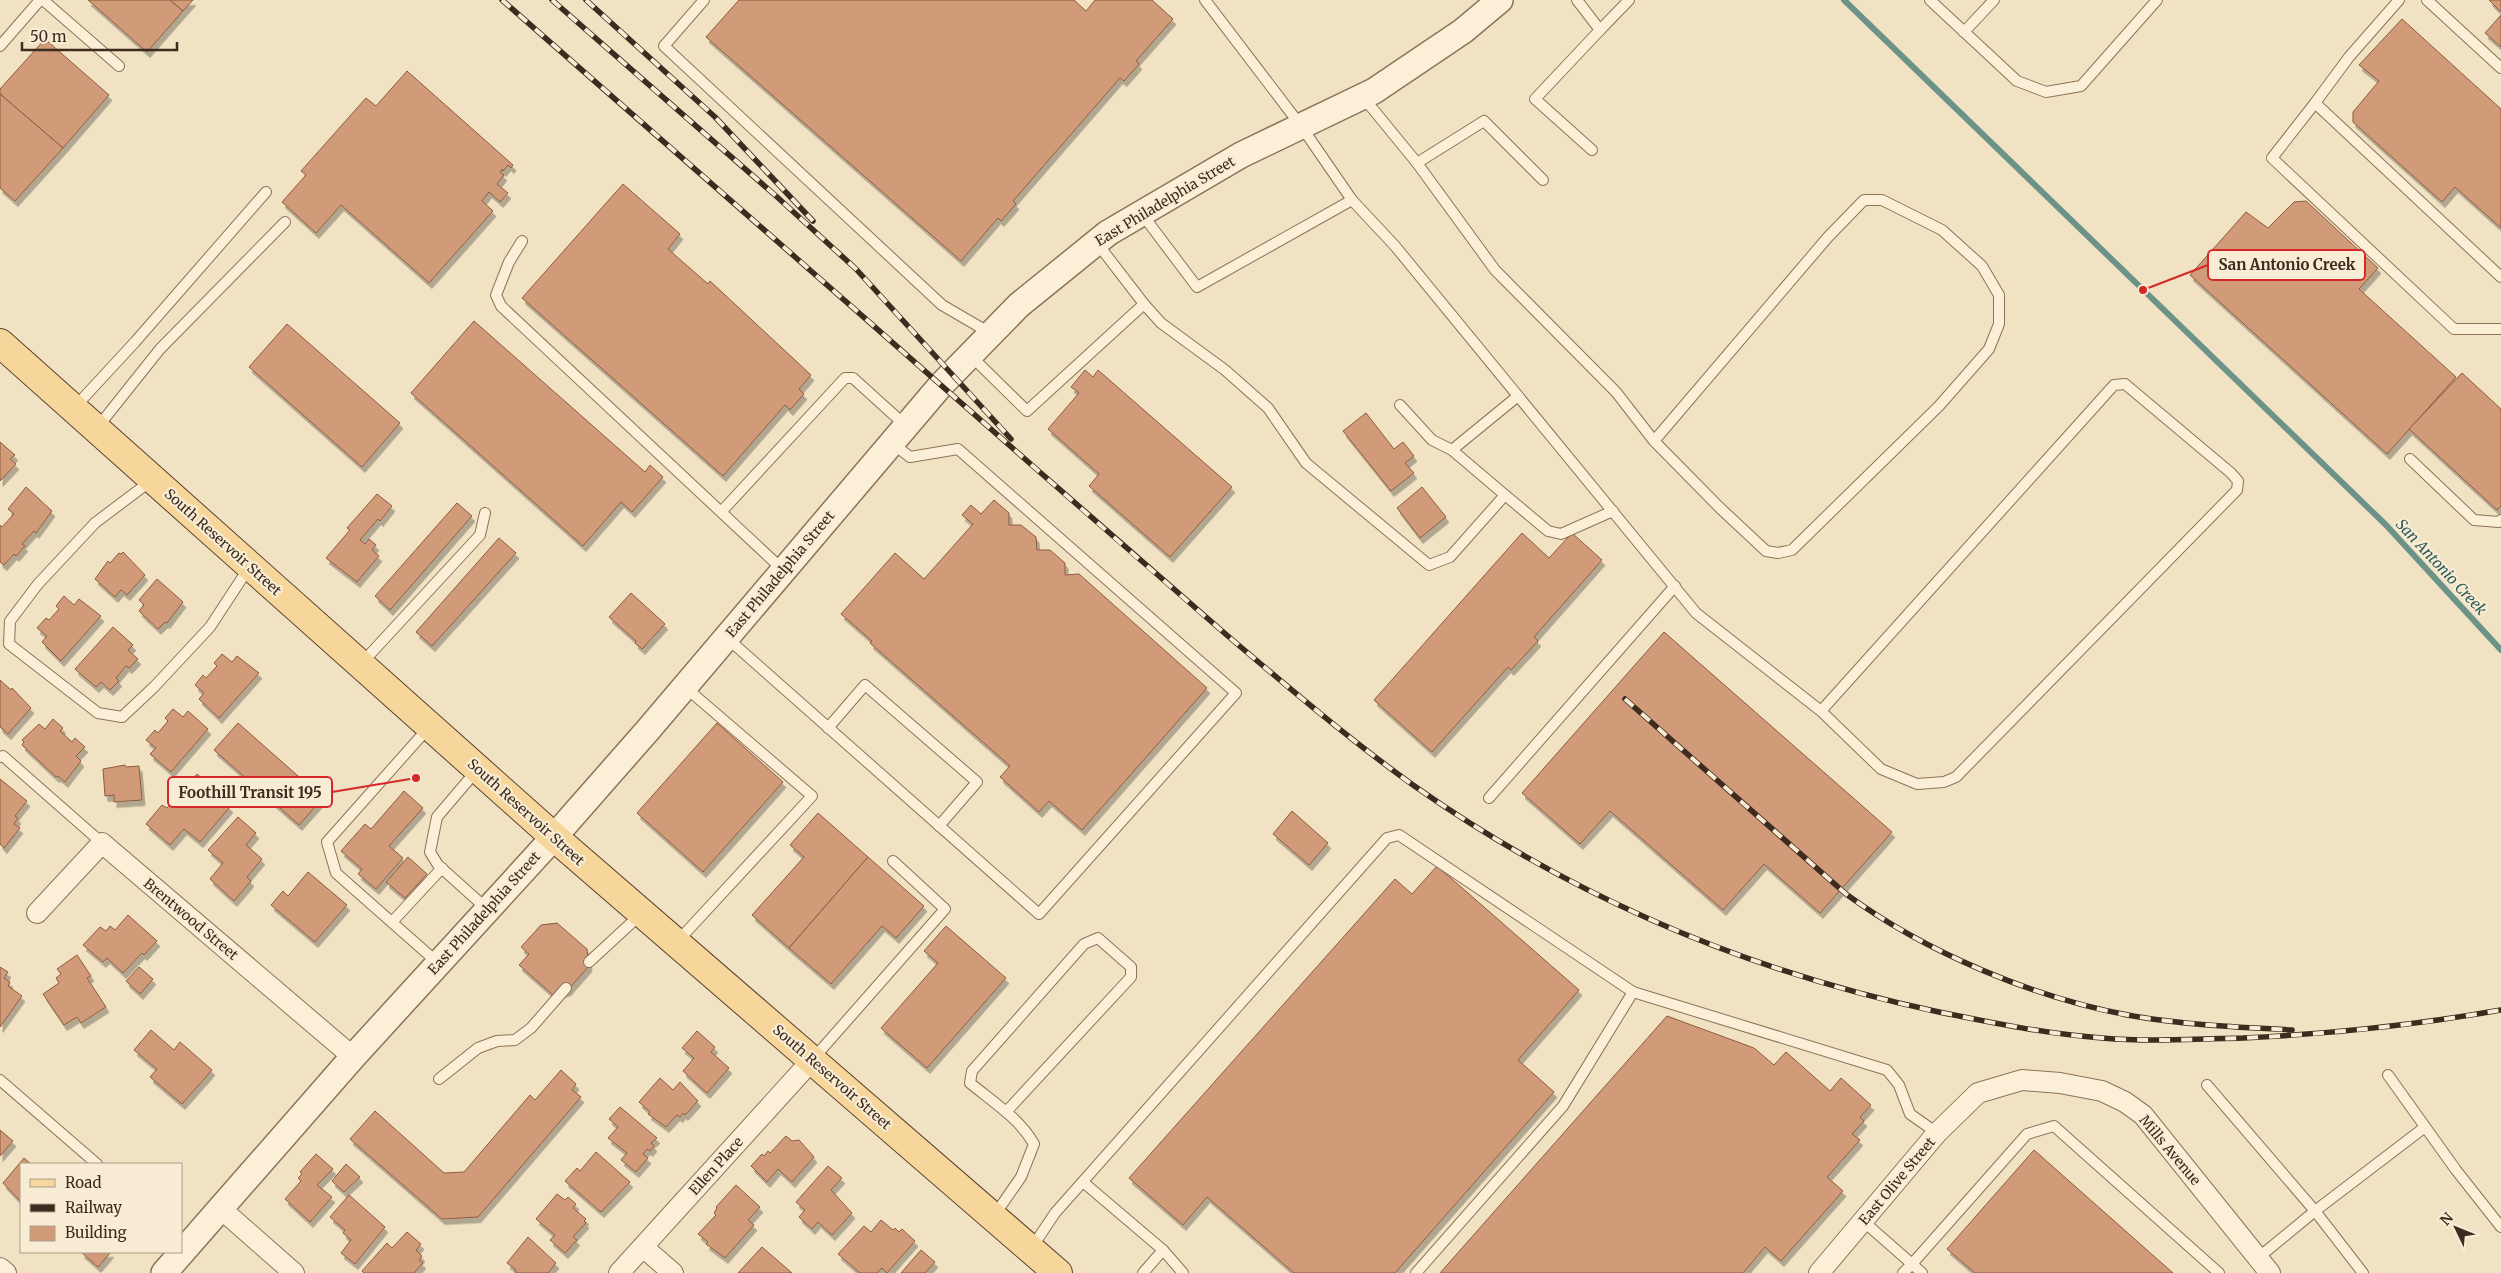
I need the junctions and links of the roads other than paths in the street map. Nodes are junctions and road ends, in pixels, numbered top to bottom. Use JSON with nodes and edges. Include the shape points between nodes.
{"nodes":[{"id":1,"x":42,"y":0,"type":"edge"},
{"id":2,"x":704,"y":0,"type":"edge"},
{"id":3,"x":1205,"y":0,"type":"edge"},
{"id":4,"x":1500,"y":0,"type":"edge"},
{"id":5,"x":1577,"y":0,"type":"edge"},
{"id":6,"x":1629,"y":0,"type":"edge"},
{"id":7,"x":1930,"y":0,"type":"edge"},
{"id":8,"x":1994,"y":0,"type":"edge"},
{"id":9,"x":2157,"y":0,"type":"edge"},
{"id":10,"x":2399,"y":0,"type":"edge"},
{"id":11,"x":2427,"y":0,"type":"edge"},
{"id":12,"x":1600,"y":30,"type":"junction"},
{"id":13,"x":1964,"y":32,"type":"junction"},
{"id":14,"x":0,"y":46,"type":"edge"},
{"id":15,"x":119,"y":66,"type":"dead end"},
{"id":16,"x":2501,"y":68,"type":"edge"},
{"id":17,"x":1363,"y":96,"type":"junction"},
{"id":18,"x":2315,"y":103,"type":"junction"},
{"id":19,"x":1301,"y":126,"type":"junction"},
{"id":20,"x":1592,"y":150,"type":"dead end"},
{"id":21,"x":1417,"y":164,"type":"junction"},
{"id":22,"x":1543,"y":180,"type":"dead end"},
{"id":23,"x":266,"y":192,"type":"dead end"},
{"id":24,"x":1352,"y":200,"type":"junction"},
{"id":25,"x":1141,"y":213,"type":"junction"},
{"id":26,"x":284,"y":222,"type":"dead end"},
{"id":27,"x":522,"y":241,"type":"dead end"},
{"id":28,"x":1096,"y":242,"type":"junction"},
{"id":29,"x":2501,"y":277,"type":"edge"},
{"id":30,"x":1144,"y":304,"type":"junction"},
{"id":31,"x":2501,"y":329,"type":"edge"},
{"id":32,"x":991,"y":334,"type":"junction"},
{"id":33,"x":2,"y":349,"type":"edge"},
{"id":34,"x":970,"y":355,"type":"junction"},
{"id":35,"x":1518,"y":396,"type":"junction"},
{"id":36,"x":1400,"y":405,"type":"dead end"},
{"id":37,"x":74,"y":409,"type":"junction"},
{"id":38,"x":96,"y":429,"type":"junction"},
{"id":39,"x":899,"y":434,"type":"junction"},
{"id":40,"x":1654,"y":441,"type":"junction"},
{"id":41,"x":1452,"y":450,"type":"junction"},
{"id":42,"x":2410,"y":459,"type":"dead end"},
{"id":43,"x":153,"y":479,"type":"junction"},
{"id":44,"x":1505,"y":496,"type":"junction"},
{"id":45,"x":722,"y":511,"type":"junction"},
{"id":46,"x":1613,"y":512,"type":"junction"},
{"id":47,"x":485,"y":513,"type":"dead end"},
{"id":48,"x":2501,"y":520,"type":"edge"},
{"id":49,"x":250,"y":566,"type":"junction"},
{"id":50,"x":784,"y":570,"type":"junction"},
{"id":51,"x":1675,"y":586,"type":"junction"},
{"id":52,"x":726,"y":638,"type":"junction"},
{"id":53,"x":361,"y":665,"type":"junction"},
{"id":54,"x":684,"y":687,"type":"junction"},
{"id":55,"x":1821,"y":711,"type":"junction"},
{"id":56,"x":430,"y":726,"type":"junction"},
{"id":57,"x":828,"y":728,"type":"junction"},
{"id":58,"x":0,"y":757,"type":"edge"},
{"id":59,"x":478,"y":769,"type":"junction"},
{"id":60,"x":1489,"y":798,"type":"dead end"},
{"id":61,"x":938,"y":826,"type":"junction"},
{"id":62,"x":554,"y":837,"type":"junction"},
{"id":63,"x":102,"y":843,"type":"junction"},
{"id":64,"x":893,"y":861,"type":"dead end"},
{"id":65,"x":442,"y":868,"type":"junction"},
{"id":66,"x":488,"y":910,"type":"junction"},
{"id":67,"x":37,"y":913,"type":"dead end"},
{"id":68,"x":642,"y":914,"type":"junction"},
{"id":69,"x":392,"y":922,"type":"junction"},
{"id":70,"x":676,"y":943,"type":"junction"},
{"id":71,"x":589,"y":962,"type":"dead end"},
{"id":72,"x":439,"y":964,"type":"junction"},
{"id":73,"x":566,"y":988,"type":"dead end"},
{"id":74,"x":1633,"y":992,"type":"junction"},
{"id":75,"x":353,"y":1057,"type":"junction"},
{"id":76,"x":813,"y":1059,"type":"junction"},
{"id":77,"x":2388,"y":1076,"type":"dead end"},
{"id":78,"x":439,"y":1079,"type":"dead end"},
{"id":79,"x":0,"y":1080,"type":"edge"},
{"id":80,"x":2207,"y":1085,"type":"dead end"},
{"id":81,"x":1978,"y":1093,"type":"joint"},
{"id":82,"x":1006,"y":1112,"type":"junction"},
{"id":83,"x":2425,"y":1127,"type":"junction"},
{"id":84,"x":1937,"y":1133,"type":"junction"},
{"id":85,"x":96,"y":1163,"type":"edge"},
{"id":86,"x":1083,"y":1182,"type":"junction"},
{"id":87,"x":220,"y":1208,"type":"junction"},
{"id":88,"x":2315,"y":1211,"type":"junction"},
{"id":89,"x":993,"y":1217,"type":"junction"},
{"id":90,"x":1863,"y":1221,"type":"junction"},
{"id":91,"x":2501,"y":1227,"type":"edge"},
{"id":92,"x":185,"y":1241,"type":"edge"},
{"id":93,"x":643,"y":1247,"type":"junction"},
{"id":94,"x":1031,"y":1250,"type":"junction"},
{"id":95,"x":1163,"y":1250,"type":"junction"},
{"id":96,"x":177,"y":1253,"type":"edge"},
{"id":97,"x":1912,"y":1264,"type":"junction"},
{"id":98,"x":2264,"y":1265,"type":"edge"},
{"id":99,"x":0,"y":1268,"type":"edge"},
{"id":100,"x":6,"y":1273,"type":"edge"},
{"id":101,"x":164,"y":1273,"type":"edge"},
{"id":102,"x":294,"y":1273,"type":"edge"},
{"id":103,"x":619,"y":1273,"type":"edge"},
{"id":104,"x":673,"y":1273,"type":"edge"},
{"id":105,"x":1058,"y":1273,"type":"edge"},
{"id":106,"x":1143,"y":1273,"type":"edge"},
{"id":107,"x":1183,"y":1273,"type":"edge"},
{"id":108,"x":1416,"y":1273,"type":"edge"},
{"id":109,"x":1818,"y":1273,"type":"edge"},
{"id":110,"x":1903,"y":1273,"type":"edge"},
{"id":111,"x":1922,"y":1273,"type":"edge"},
{"id":112,"x":2219,"y":1273,"type":"edge"},
{"id":113,"x":2363,"y":1273,"type":"edge"}],
"edges":[{"from":1,"to":14,"type":"lane"},
{"from":1,"to":15,"type":"lane"},
{"from":2,"to":32,"type":"lane","via":[[664,46],[942,305]]},
{"from":3,"to":19,"type":"lane"},
{"from":4,"to":17,"type":"street","name":"East Philadelphia Street","via":[[1463,31]]},
{"from":5,"to":12,"type":"lane"},
{"from":6,"to":12,"type":"lane"},
{"from":7,"to":13,"type":"lane"},
{"from":8,"to":13,"type":"lane"},
{"from":9,"to":13,"type":"lane","via":[[2081,86],[2046,92],[2017,82]]},
{"from":10,"to":18,"type":"lane","via":[[2349,57]]},
{"from":11,"to":16,"type":"lane"},
{"from":12,"to":20,"type":"lane","via":[[1535,99]]},
{"from":17,"to":19,"type":"street","name":"East Philadelphia Street"},
{"from":17,"to":21,"type":"lane"},
{"from":18,"to":29,"type":"lane"},
{"from":18,"to":31,"type":"lane","via":[[2272,158],[2454,329]]},
{"from":19,"to":24,"type":"lane"},
{"from":19,"to":25,"type":"street","name":"East Philadelphia Street","via":[[1241,155]]},
{"from":21,"to":22,"type":"lane","via":[[1484,121]]},
{"from":21,"to":40,"type":"lane","via":[[1495,270],[1616,392]]},
{"from":23,"to":37,"type":"lane"},
{"from":24,"to":25,"type":"lane","via":[[1197,287]]},
{"from":24,"to":35,"type":"lane","via":[[1395,246]]},
{"from":25,"to":28,"type":"street","name":"East Philadelphia Street"},
{"from":26,"to":38,"type":"lane","via":[[160,349]]},
{"from":27,"to":45,"type":"lane","via":[[509,262],[496,295],[501,306]]},
{"from":28,"to":30,"type":"lane"},
{"from":28,"to":32,"type":"street","name":"East Philadelphia Street","via":[[1019,305]]},
{"from":30,"to":34,"type":"lane","via":[[1026,412]]},
{"from":30,"to":44,"type":"lane","via":[[1161,323],[1225,370],[1268,408],[1306,463],[1429,565],[1450,557]]},
{"from":32,"to":34,"type":"street","name":"East Philadelphia Street"},
{"from":33,"to":37,"type":"main road","name":"South Reservoir Street"},
{"from":34,"to":39,"type":"street","name":"East Philadelphia Street"},
{"from":35,"to":41,"type":"lane"},
{"from":35,"to":46,"type":"lane"},
{"from":36,"to":41,"type":"lane","via":[[1432,440]]},
{"from":37,"to":38,"type":"main road","name":"South Reservoir Street"},
{"from":38,"to":43,"type":"main road","name":"South Reservoir Street"},
{"from":39,"to":45,"type":"lane","via":[[854,378],[846,378]]},
{"from":39,"to":50,"type":"street","name":"East Philadelphia Street"},
{"from":39,"to":61,"type":"lane","via":[[910,457],[958,450],[1236,693],[1039,914]]},
{"from":40,"to":40,"type":"lane","via":[[1766,551],[1792,550],[1939,406],[1989,350],[1999,324],[1999,295],[1982,266],[1942,230],[1882,200],[1864,200],[1828,237]]},
{"from":41,"to":44,"type":"lane"},
{"from":42,"to":48,"type":"lane","via":[[2474,520]]},
{"from":43,"to":49,"type":"main road","name":"South Reservoir Street"},
{"from":43,"to":49,"type":"lane","via":[[95,523],[38,584],[10,621],[9,644],[98,713],[122,717],[154,688],[210,626]]},
{"from":44,"to":46,"type":"lane","via":[[1548,530],[1561,534]]},
{"from":45,"to":50,"type":"lane"},
{"from":46,"to":51,"type":"lane"},
{"from":47,"to":53,"type":"lane","via":[[480,535]]},
{"from":49,"to":53,"type":"main road","name":"South Reservoir Street"},
{"from":50,"to":52,"type":"street","name":"East Philadelphia Street"},
{"from":51,"to":55,"type":"lane","via":[[1696,613]]},
{"from":51,"to":60,"type":"lane"},
{"from":52,"to":54,"type":"street","name":"East Philadelphia Street"},
{"from":52,"to":57,"type":"lane"},
{"from":53,"to":56,"type":"main road","name":"South Reservoir Street"},
{"from":54,"to":62,"type":"street","name":"East Philadelphia Street"},
{"from":54,"to":70,"type":"lane","via":[[812,796]]},
{"from":55,"to":55,"type":"lane","via":[[2114,384],[2125,384],[2238,481],[2237,490],[1956,777],[1944,782],[1917,784],[1880,769]]},
{"from":56,"to":59,"type":"main road","name":"South Reservoir Street"},
{"from":56,"to":69,"type":"lane","via":[[327,842],[336,873]]},
{"from":57,"to":61,"type":"lane"},
{"from":57,"to":61,"type":"lane","via":[[865,685],[977,782]]},
{"from":58,"to":63,"type":"lane"},
{"from":59,"to":62,"type":"main road","name":"South Reservoir Street"},
{"from":59,"to":65,"type":"lane","via":[[437,817],[430,852]]},
{"from":62,"to":66,"type":"street","name":"East Philadelphia Street"},
{"from":62,"to":68,"type":"main road","name":"South Reservoir Street"},
{"from":63,"to":67,"type":"street"},
{"from":63,"to":75,"type":"street","name":"Brentwood Street"},
{"from":64,"to":76,"type":"lane","via":[[945,909]]},
{"from":65,"to":66,"type":"lane"},
{"from":65,"to":69,"type":"lane"},
{"from":66,"to":72,"type":"street","name":"East Philadelphia Street"},
{"from":68,"to":70,"type":"main road","name":"South Reservoir Street"},
{"from":68,"to":71,"type":"lane"},
{"from":69,"to":72,"type":"lane"},
{"from":70,"to":76,"type":"main road","name":"South Reservoir Street"},
{"from":72,"to":75,"type":"street","name":"East Philadelphia Street"},
{"from":73,"to":78,"type":"lane","via":[[531,1028],[515,1040],[497,1041],[478,1048]]},
{"from":74,"to":84,"type":"lane","via":[[1887,1070],[1899,1085],[1910,1114]]},
{"from":74,"to":86,"type":"lane","via":[[1399,835],[1387,838]]},
{"from":74,"to":108,"type":"lane","via":[[1563,1106]]},
{"from":75,"to":87,"type":"street","name":"East Philadelphia Street"},
{"from":76,"to":89,"type":"main road","name":"South Reservoir Street"},
{"from":76,"to":93,"type":"street","name":"Ellen Place"},
{"from":77,"to":83,"type":"lane"},
{"from":79,"to":85,"type":"lane"},
{"from":80,"to":88,"type":"lane"},
{"from":81,"to":84,"type":"street","name":"East Olive Street"},
{"from":81,"to":98,"type":"street","name":"Mills Avenue","via":[[2022,1080],[2102,1091],[2125,1102],[2143,1115]]},
{"from":82,"to":82,"type":"lane","via":[[970,1083],[972,1071],[1084,944],[1098,938],[1131,967],[1131,977]]},
{"from":82,"to":89,"type":"lane","via":[[1024,1127],[1034,1144],[1022,1177]]},
{"from":83,"to":88,"type":"lane"},
{"from":83,"to":91,"type":"lane"},
{"from":84,"to":90,"type":"street","name":"East Olive Street"},
{"from":86,"to":94,"type":"lane","via":[[1055,1213]]},
{"from":86,"to":95,"type":"lane"},
{"from":87,"to":92,"type":"street","name":"East Philadelphia Street"},
{"from":87,"to":102,"type":"street"},
{"from":88,"to":98,"type":"lane"},
{"from":88,"to":113,"type":"lane"},
{"from":89,"to":94,"type":"main road","name":"South Reservoir Street"},
{"from":90,"to":97,"type":"lane"},
{"from":90,"to":109,"type":"street","name":"East Olive Street"},
{"from":93,"to":103,"type":"street","name":"Ellen Place"},
{"from":93,"to":104,"type":"street"},
{"from":94,"to":105,"type":"main road","name":"South Reservoir Street"},
{"from":95,"to":106,"type":"lane"},
{"from":95,"to":107,"type":"lane"},
{"from":96,"to":101,"type":"street","name":"East Philadelphia Street"},
{"from":97,"to":110,"type":"lane"},
{"from":97,"to":111,"type":"lane"},
{"from":97,"to":112,"type":"lane","via":[[2027,1134],[2054,1126]]},
{"from":99,"to":100,"type":"street"}]}
